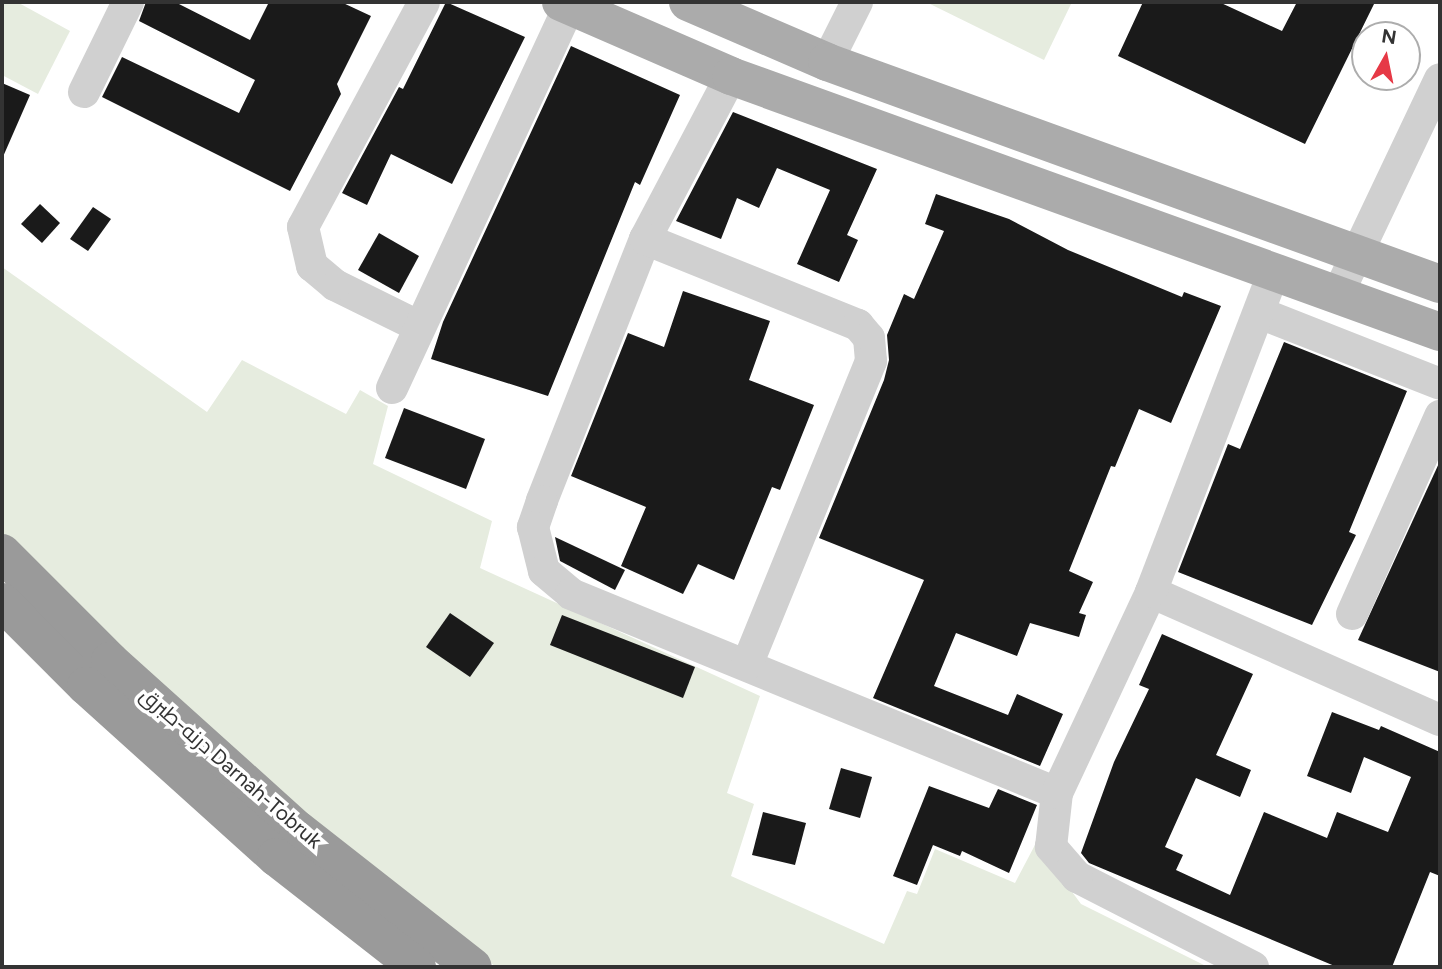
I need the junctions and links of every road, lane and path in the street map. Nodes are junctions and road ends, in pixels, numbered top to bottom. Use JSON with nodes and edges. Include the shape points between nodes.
{"nodes":[{"id":1,"x":128,"y":2,"type":"edge"},
{"id":2,"x":425,"y":2,"type":"edge"},
{"id":3,"x":688,"y":2,"type":"edge"},
{"id":4,"x":857,"y":2,"type":"edge"},
{"id":5,"x":565,"y":4,"type":"edge"},
{"id":6,"x":827,"y":62,"type":"junction"},
{"id":7,"x":732,"y":76,"type":"junction"},
{"id":8,"x":1440,"y":79,"type":"edge"},
{"id":9,"x":83,"y":92,"type":"dead end"},
{"id":10,"x":645,"y":239,"type":"junction"},
{"id":11,"x":1354,"y":254,"type":"junction"},
{"id":12,"x":1273,"y":275,"type":"junction"},
{"id":13,"x":1440,"y":284,"type":"edge"},
{"id":14,"x":1337,"y":296,"type":"junction"},
{"id":15,"x":1260,"y":313,"type":"junction"},
{"id":16,"x":418,"y":326,"type":"junction"},
{"id":17,"x":1440,"y":332,"type":"edge"},
{"id":18,"x":1440,"y":384,"type":"edge"},
{"id":19,"x":392,"y":388,"type":"dead end"},
{"id":20,"x":1440,"y":416,"type":"edge"},
{"id":21,"x":2,"y":554,"type":"edge"},
{"id":22,"x":1151,"y":592,"type":"junction"},
{"id":23,"x":2,"y":602,"type":"edge"},
{"id":24,"x":1352,"y":614,"type":"dead end"},
{"id":25,"x":747,"y":665,"type":"junction"},
{"id":26,"x":1440,"y":719,"type":"edge"},
{"id":27,"x":1056,"y":793,"type":"junction"},
{"id":28,"x":417,"y":967,"type":"edge"},
{"id":29,"x":473,"y":967,"type":"edge"},
{"id":30,"x":1253,"y":967,"type":"edge"}],
"edges":[{"from":1,"to":9,"type":"street"},
{"from":2,"to":16,"type":"street","via":[[303,227],[312,266],[327,279]]},
{"from":3,"to":6,"type":"main road"},
{"from":4,"to":6,"type":"street"},
{"from":5,"to":7,"type":"main road"},
{"from":5,"to":16,"type":"street"},
{"from":6,"to":11,"type":"main road"},
{"from":7,"to":10,"type":"street"},
{"from":7,"to":12,"type":"main road"},
{"from":8,"to":11,"type":"street"},
{"from":10,"to":25,"type":"street","via":[[542,501],[533,527],[535,550],[544,572],[571,594]]},
{"from":10,"to":25,"type":"street","via":[[858,325],[869,338],[871,361]]},
{"from":11,"to":13,"type":"main road"},
{"from":11,"to":14,"type":"street"},
{"from":12,"to":14,"type":"main road"},
{"from":12,"to":15,"type":"street"},
{"from":14,"to":17,"type":"main road"},
{"from":15,"to":18,"type":"street"},
{"from":15,"to":22,"type":"street"},
{"from":16,"to":19,"type":"street"},
{"from":20,"to":24,"type":"street"},
{"from":21,"to":29,"type":"highway","name":"درنه-طبرق Darnah-Tobruk","via":[[110,661],[288,821]]},
{"from":22,"to":26,"type":"street"},
{"from":22,"to":27,"type":"street"},
{"from":23,"to":28,"type":"highway","name":"درنه-طبرق Darnah-Tobruk","via":[[86,686],[276,857]]},
{"from":25,"to":27,"type":"street"},
{"from":27,"to":30,"type":"street","via":[[1051,847],[1077,877]]}]}
